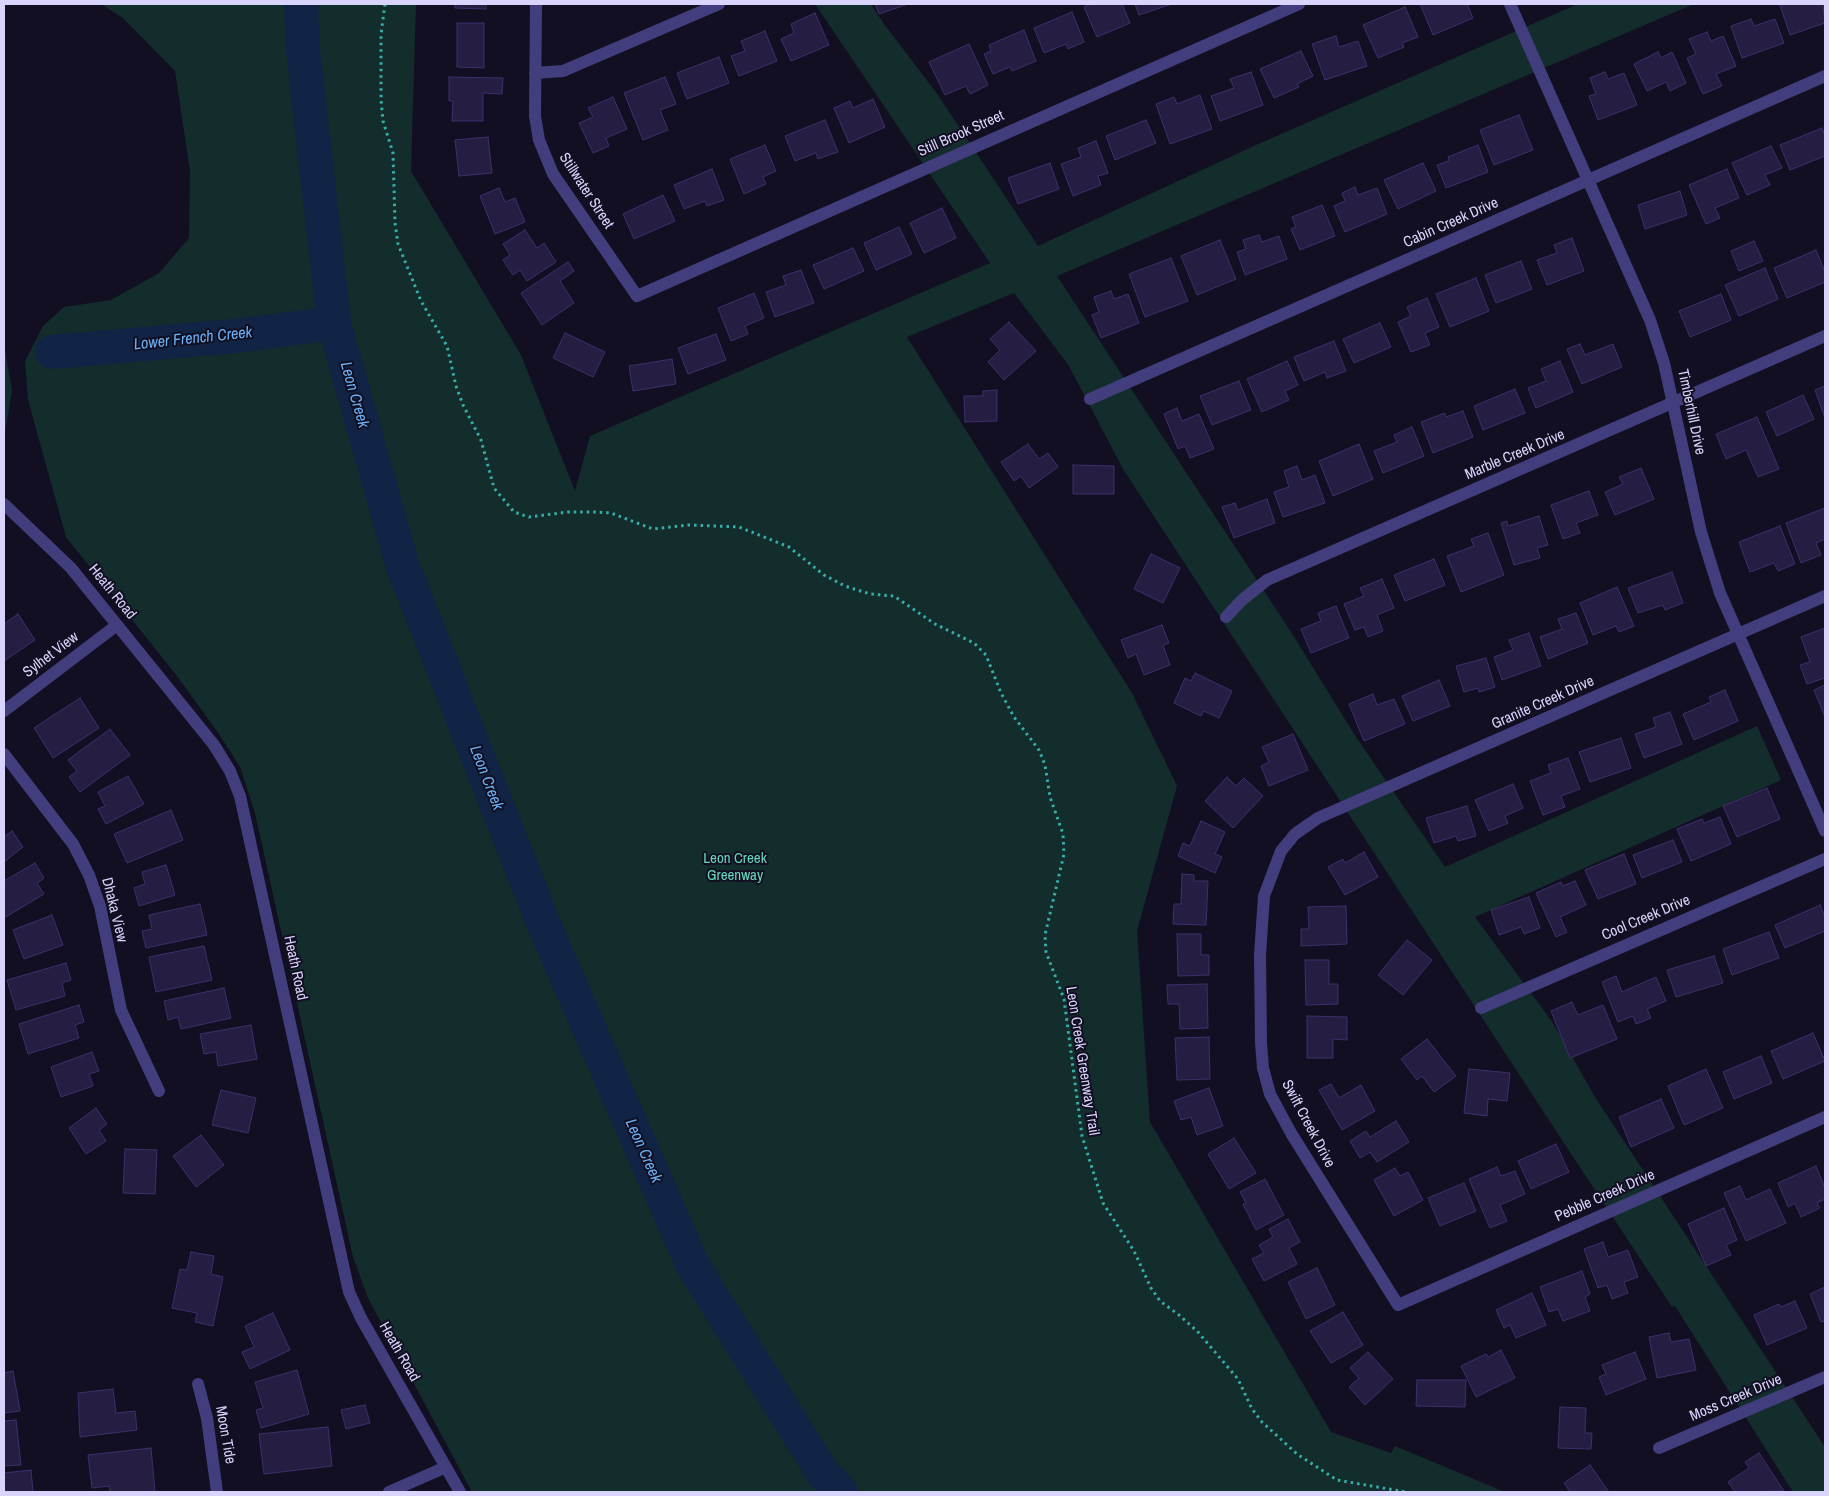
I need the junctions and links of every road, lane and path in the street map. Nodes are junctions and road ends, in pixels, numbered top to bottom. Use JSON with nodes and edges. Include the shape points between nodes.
{"nodes":[{"id":1,"x":385,"y":4,"type":"edge"},
{"id":2,"x":536,"y":4,"type":"edge"},
{"id":3,"x":719,"y":4,"type":"edge"},
{"id":4,"x":1299,"y":4,"type":"edge"},
{"id":5,"x":1510,"y":4,"type":"edge"},
{"id":6,"x":535,"y":73,"type":"junction"},
{"id":7,"x":1825,"y":76,"type":"edge"},
{"id":8,"x":1587,"y":182,"type":"junction"},
{"id":9,"x":637,"y":296,"type":"joint"},
{"id":10,"x":1825,"y":336,"type":"edge"},
{"id":11,"x":1090,"y":399,"type":"dead end"},
{"id":12,"x":1673,"y":404,"type":"junction"},
{"id":13,"x":4,"y":504,"type":"edge"},
{"id":14,"x":1825,"y":596,"type":"edge"},
{"id":15,"x":1226,"y":617,"type":"dead end"},
{"id":16,"x":118,"y":625,"type":"junction"},
{"id":17,"x":1740,"y":634,"type":"junction"},
{"id":18,"x":4,"y":711,"type":"edge"},
{"id":19,"x":4,"y":754,"type":"edge"},
{"id":20,"x":1825,"y":831,"type":"edge"},
{"id":21,"x":1281,"y":850,"type":"joint"},
{"id":22,"x":1825,"y":859,"type":"edge"},
{"id":23,"x":1480,"y":1008,"type":"dead end"},
{"id":24,"x":159,"y":1091,"type":"dead end"},
{"id":25,"x":1825,"y":1117,"type":"edge"},
{"id":26,"x":1398,"y":1305,"type":"joint"},
{"id":27,"x":1825,"y":1377,"type":"edge"},
{"id":28,"x":198,"y":1384,"type":"dead end"},
{"id":29,"x":1660,"y":1448,"type":"dead end"},
{"id":30,"x":446,"y":1467,"type":"junction"},
{"id":31,"x":217,"y":1492,"type":"edge"},
{"id":32,"x":389,"y":1492,"type":"edge"},
{"id":33,"x":460,"y":1492,"type":"edge"},
{"id":34,"x":1406,"y":1492,"type":"edge"}],
"edges":[{"from":1,"to":34,"type":"path","name":"Leon Creek Greenway Trail","via":[[381,34],[381,100],[383,120],[393,152],[398,244],[421,301],[447,346],[462,405],[482,440],[494,488],[514,512],[530,517],[595,512],[611,513],[653,529],[689,525],[739,527],[789,547],[824,575],[845,586],[870,594],[894,596],[935,624],[974,643],[986,655],[1010,709],[1040,750],[1050,797],[1063,834],[1064,854],[1045,935],[1046,952],[1064,999],[1082,1136],[1103,1204],[1160,1301],[1198,1332],[1238,1380],[1262,1422],[1298,1454],[1337,1480]]},
{"from":2,"to":6,"type":"street","name":"Stillwater Street"},
{"from":3,"to":6,"type":"street","via":[[563,71]]},
{"from":4,"to":9,"type":"street","name":"Still Brook Street"},
{"from":5,"to":8,"type":"street","name":"Timberhill Drive"},
{"from":6,"to":9,"type":"street","name":"Stillwater Street","via":[[535,116],[547,163]]},
{"from":7,"to":8,"type":"street","name":"Cabin Creek Drive"},
{"from":8,"to":11,"type":"street","name":"Cabin Creek Drive"},
{"from":8,"to":12,"type":"street","name":"Timberhill Drive","via":[[1650,320]]},
{"from":10,"to":12,"type":"street","name":"Marble Creek Drive"},
{"from":12,"to":15,"type":"street","name":"Marble Creek Drive","via":[[1267,580]]},
{"from":12,"to":17,"type":"street","name":"Timberhill Drive","via":[[1701,532],[1720,593]]},
{"from":13,"to":16,"type":"street","name":"Heath Road","via":[[71,568]]},
{"from":14,"to":17,"type":"street","name":"Granite Creek Drive"},
{"from":16,"to":18,"type":"street","name":"Sylhet View"},
{"from":16,"to":30,"type":"street","name":"Heath Road","via":[[214,745],[240,796],[349,1292]]},
{"from":17,"to":20,"type":"street","name":"Timberhill Drive"},
{"from":17,"to":21,"type":"street","name":"Granite Creek Drive","via":[[1318,818],[1295,834]]},
{"from":19,"to":24,"type":"street","name":"Dhaka View","via":[[73,844],[89,875],[100,906],[121,1010]]},
{"from":21,"to":26,"type":"street","name":"Swift Creek Drive","via":[[1264,896],[1260,955],[1263,1068],[1270,1094],[1291,1134]]},
{"from":22,"to":23,"type":"street","name":"Cool Creek Drive"},
{"from":25,"to":26,"type":"street","name":"Pebble Creek Drive"},
{"from":27,"to":29,"type":"street","name":"Moss Creek Drive"},
{"from":28,"to":31,"type":"street","name":"Moon Tide","via":[[207,1418]]},
{"from":30,"to":32,"type":"street"},
{"from":30,"to":33,"type":"street","name":"Heath Road"}]}
